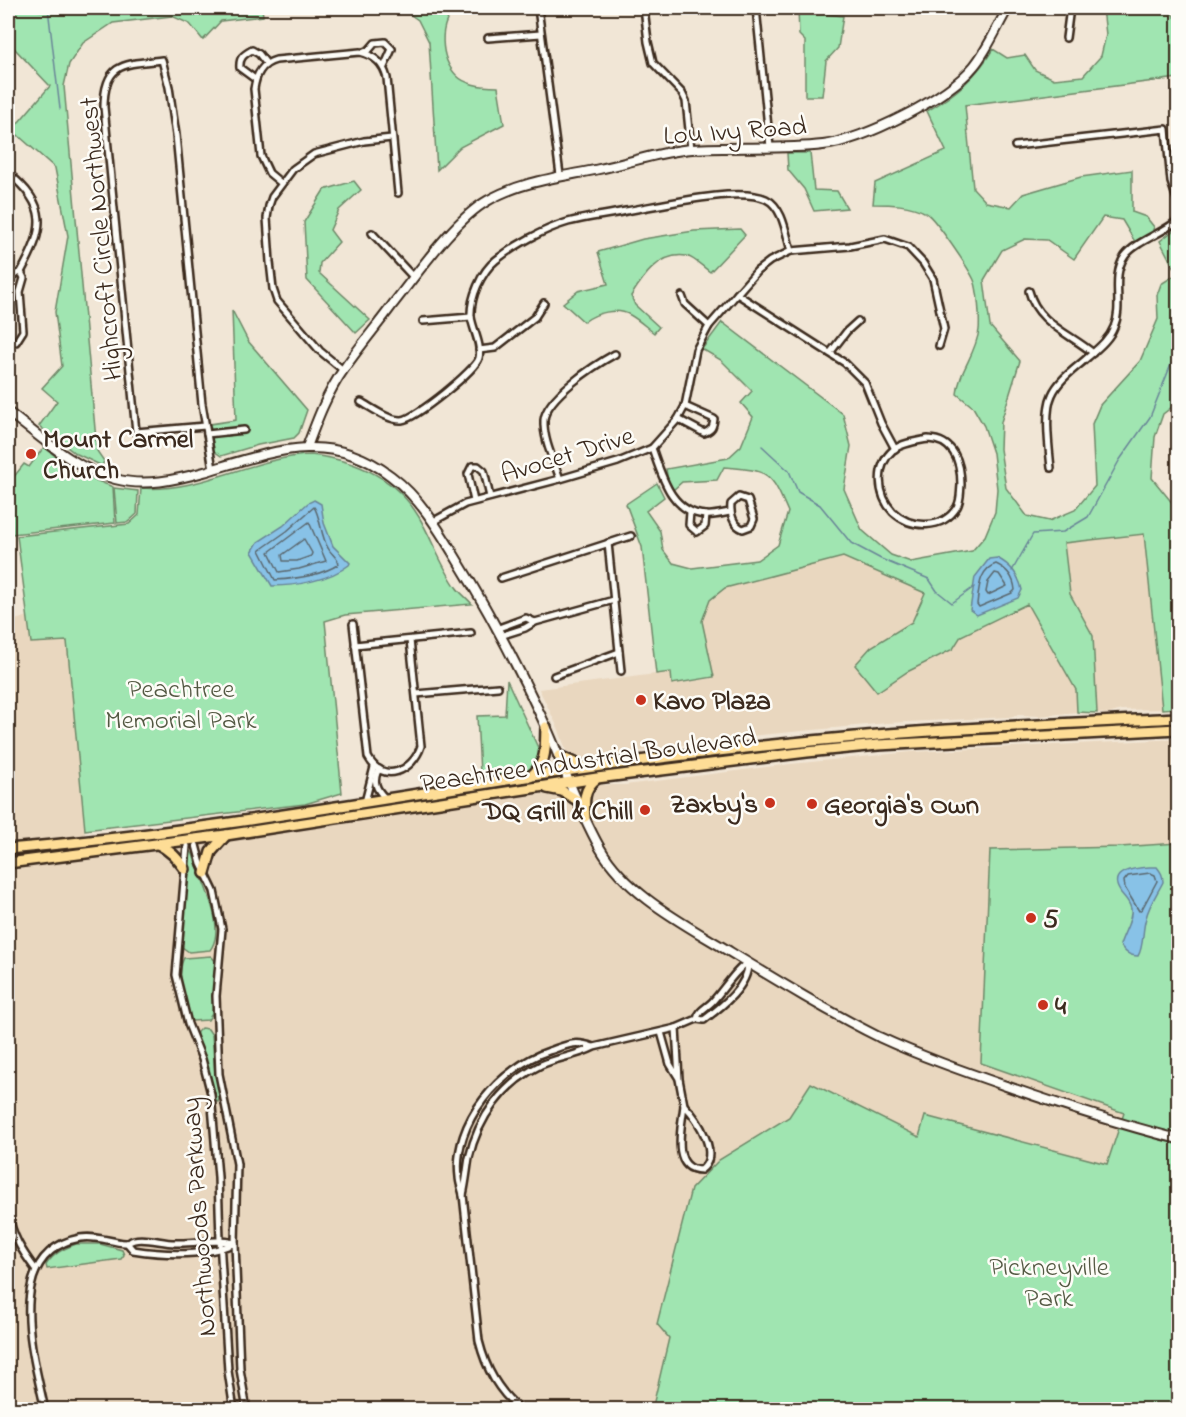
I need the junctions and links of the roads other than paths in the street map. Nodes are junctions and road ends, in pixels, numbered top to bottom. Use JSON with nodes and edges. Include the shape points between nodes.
{"nodes":[{"id":1,"x":538,"y":8,"type":"edge"},
{"id":2,"x":644,"y":8,"type":"edge"},
{"id":3,"x":756,"y":8,"type":"edge"},
{"id":4,"x":1008,"y":8,"type":"edge"},
{"id":5,"x":1070,"y":8,"type":"edge"},
{"id":6,"x":541,"y":34,"type":"junction"},
{"id":7,"x":488,"y":38,"type":"dead end"},
{"id":8,"x":1066,"y":38,"type":"dead end"},
{"id":9,"x":360,"y":52,"type":"junction"},
{"id":10,"x":266,"y":63,"type":"junction"},
{"id":11,"x":384,"y":68,"type":"junction"},
{"id":12,"x":255,"y":79,"type":"junction"},
{"id":13,"x":392,"y":138,"type":"junction"},
{"id":14,"x":1016,"y":146,"type":"dead end"},
{"id":15,"x":770,"y":147,"type":"junction"},
{"id":16,"x":691,"y":149,"type":"junction"},
{"id":17,"x":8,"y":173,"type":"edge"},
{"id":18,"x":560,"y":175,"type":"junction"},
{"id":19,"x":281,"y":183,"type":"junction"},
{"id":20,"x":398,"y":193,"type":"dead end"},
{"id":21,"x":1179,"y":202,"type":"edge"},
{"id":22,"x":1179,"y":220,"type":"edge"},
{"id":23,"x":372,"y":233,"type":"dead end"},
{"id":24,"x":791,"y":251,"type":"junction"},
{"id":25,"x":21,"y":272,"type":"junction"},
{"id":26,"x":414,"y":278,"type":"junction"},
{"id":27,"x":8,"y":283,"type":"edge"},
{"id":28,"x":1029,"y":291,"type":"dead end"},
{"id":29,"x":737,"y":294,"type":"junction"},
{"id":30,"x":682,"y":296,"type":"dead end"},
{"id":31,"x":544,"y":303,"type":"dead end"},
{"id":32,"x":471,"y":317,"type":"junction"},
{"id":33,"x":423,"y":321,"type":"dead end"},
{"id":34,"x":858,"y":321,"type":"dead end"},
{"id":35,"x":709,"y":326,"type":"junction"},
{"id":36,"x":8,"y":342,"type":"edge"},
{"id":37,"x":939,"y":346,"type":"dead end"},
{"id":38,"x":479,"y":350,"type":"junction"},
{"id":39,"x":1093,"y":352,"type":"junction"},
{"id":40,"x":830,"y":353,"type":"junction"},
{"id":41,"x":615,"y":354,"type":"dead end"},
{"id":42,"x":343,"y":370,"type":"junction"},
{"id":43,"x":361,"y":402,"type":"dead end"},
{"id":44,"x":685,"y":406,"type":"junction"},
{"id":45,"x":8,"y":412,"type":"edge"},
{"id":46,"x":678,"y":419,"type":"junction"},
{"id":47,"x":205,"y":426,"type":"junction"},
{"id":48,"x":244,"y":430,"type":"dead end"},
{"id":49,"x":207,"y":434,"type":"junction"},
{"id":50,"x":307,"y":447,"type":"junction"},
{"id":51,"x":652,"y":448,"type":"junction"},
{"id":52,"x":895,"y":449,"type":"junction"},
{"id":53,"x":1051,"y":468,"type":"dead end"},
{"id":54,"x":213,"y":469,"type":"junction"},
{"id":55,"x":560,"y":479,"type":"junction"},
{"id":56,"x":490,"y":497,"type":"junction"},
{"id":57,"x":474,"y":501,"type":"junction"},
{"id":58,"x":690,"y":512,"type":"junction"},
{"id":59,"x":730,"y":512,"type":"junction"},
{"id":60,"x":706,"y":515,"type":"junction"},
{"id":61,"x":434,"y":521,"type":"junction"},
{"id":62,"x":631,"y":536,"type":"dead end"},
{"id":63,"x":608,"y":543,"type":"junction"},
{"id":64,"x":501,"y":578,"type":"dead end"},
{"id":65,"x":614,"y":600,"type":"junction"},
{"id":66,"x":520,"y":620,"type":"junction"},
{"id":67,"x":534,"y":621,"type":"junction"},
{"id":68,"x":353,"y":624,"type":"dead end"},
{"id":69,"x":523,"y":628,"type":"junction"},
{"id":70,"x":498,"y":632,"type":"junction"},
{"id":71,"x":471,"y":633,"type":"dead end"},
{"id":72,"x":410,"y":640,"type":"junction"},
{"id":73,"x":355,"y":645,"type":"junction"},
{"id":74,"x":619,"y":651,"type":"junction"},
{"id":75,"x":621,"y":671,"type":"dead end"},
{"id":76,"x":555,"y":676,"type":"dead end"},
{"id":77,"x":498,"y":687,"type":"dead end"},
{"id":78,"x":416,"y":694,"type":"junction"},
{"id":79,"x":1179,"y":718,"type":"edge"},
{"id":80,"x":546,"y":727,"type":"junction"},
{"id":81,"x":1179,"y":729,"type":"edge"},
{"id":82,"x":559,"y":756,"type":"junction"},
{"id":83,"x":376,"y":768,"type":"junction"},
{"id":84,"x":593,"y":768,"type":"junction"},
{"id":85,"x":565,"y":771,"type":"junction"},
{"id":86,"x":529,"y":777,"type":"junction"},
{"id":87,"x":597,"y":778,"type":"junction"},
{"id":88,"x":569,"y":782,"type":"junction"},
{"id":89,"x":373,"y":784,"type":"junction"},
{"id":90,"x":536,"y":787,"type":"junction"},
{"id":91,"x":386,"y":799,"type":"junction"},
{"id":92,"x":577,"y":800,"type":"junction"},
{"id":93,"x":365,"y":802,"type":"junction"},
{"id":94,"x":585,"y":817,"type":"junction"},
{"id":95,"x":226,"y":835,"type":"junction"},
{"id":96,"x":158,"y":844,"type":"junction"},
{"id":97,"x":196,"y":845,"type":"dead end"},
{"id":98,"x":187,"y":846,"type":"dead end"},
{"id":99,"x":8,"y":849,"type":"edge"},
{"id":100,"x":8,"y":863,"type":"edge"},
{"id":101,"x":185,"y":869,"type":"junction"},
{"id":102,"x":205,"y":873,"type":"junction"},
{"id":103,"x":748,"y":963,"type":"junction"},
{"id":104,"x":697,"y":1019,"type":"junction"},
{"id":105,"x":676,"y":1029,"type":"junction"},
{"id":106,"x":661,"y":1032,"type":"junction"},
{"id":107,"x":594,"y":1047,"type":"junction"},
{"id":108,"x":679,"y":1078,"type":"junction"},
{"id":109,"x":684,"y":1105,"type":"junction"},
{"id":110,"x":1179,"y":1139,"type":"edge"},
{"id":111,"x":463,"y":1195,"type":"junction"},
{"id":112,"x":8,"y":1211,"type":"edge"},
{"id":113,"x":220,"y":1240,"type":"junction"},
{"id":114,"x":127,"y":1243,"type":"junction"},
{"id":115,"x":235,"y":1243,"type":"junction"},
{"id":116,"x":221,"y":1250,"type":"junction"},
{"id":117,"x":36,"y":1270,"type":"junction"},
{"id":118,"x":45,"y":1410,"type":"edge"},
{"id":119,"x":234,"y":1410,"type":"edge"},
{"id":120,"x":247,"y":1410,"type":"edge"},
{"id":121,"x":521,"y":1410,"type":"edge"}],
"edges":[{"from":1,"to":6,"type":"street"},
{"from":2,"to":16,"type":"street","via":[[653,63],[686,101]]},
{"from":3,"to":15,"type":"street"},
{"from":4,"to":15,"type":"street","name":"Lou Ivy Road","via":[[973,66],[934,99],[846,139],[825,145]]},
{"from":5,"to":8,"type":"street"},
{"from":6,"to":7,"type":"street"},
{"from":6,"to":18,"type":"street"},
{"from":9,"to":10,"type":"street","via":[[299,56]]},
{"from":9,"to":11,"type":"street","via":[[379,61]]},
{"from":9,"to":11,"type":"street","via":[[385,42],[392,49]]},
{"from":10,"to":12,"type":"street"},
{"from":10,"to":12,"type":"street","via":[[252,50],[243,54],[240,68]]},
{"from":11,"to":13,"type":"street"},
{"from":12,"to":19,"type":"street","via":[[261,156],[269,173]]},
{"from":13,"to":19,"type":"street","via":[[314,154]]},
{"from":13,"to":20,"type":"street"},
{"from":14,"to":21,"type":"street","via":[[1166,129],[1171,182]]},
{"from":15,"to":16,"type":"street","name":"Lou Ivy Road"},
{"from":16,"to":18,"type":"street","name":"Lou Ivy Road"},
{"from":17,"to":25,"type":"street","via":[[27,191],[39,210],[34,248]]},
{"from":18,"to":26,"type":"street","name":"Lou Ivy Road","via":[[486,201],[465,216]]},
{"from":19,"to":42,"type":"street","via":[[272,197],[267,218],[277,301],[320,351]]},
{"from":22,"to":39,"type":"street","via":[[1126,254],[1119,268],[1114,328]]},
{"from":23,"to":26,"type":"street"},
{"from":24,"to":29,"type":"street","name":"Avocet Drive","via":[[762,266]]},
{"from":24,"to":32,"type":"street","via":[[778,210],[766,199],[751,195],[708,196],[567,222],[519,244],[494,262],[481,280]]},
{"from":24,"to":37,"type":"street","name":"Avocet Drive","via":[[885,239],[908,247],[933,279],[944,328]]},
{"from":25,"to":27,"type":"street"},
{"from":25,"to":36,"type":"street","via":[[23,331],[16,342]]},
{"from":26,"to":42,"type":"street","name":"Lou Ivy Road"},
{"from":28,"to":39,"type":"street","via":[[1032,302],[1048,322]]},
{"from":29,"to":35,"type":"street","name":"Avocet Drive"},
{"from":29,"to":40,"type":"street"},
{"from":30,"to":35,"type":"street","via":[[685,304]]},
{"from":31,"to":38,"type":"street","via":[[535,316],[495,348]]},
{"from":32,"to":33,"type":"street"},
{"from":32,"to":38,"type":"street"},
{"from":34,"to":40,"type":"street"},
{"from":35,"to":44,"type":"street","name":"Avocet Drive","via":[[696,350]]},
{"from":38,"to":43,"type":"street","via":[[475,365],[410,418],[393,419]]},
{"from":39,"to":53,"type":"street","via":[[1062,380],[1052,395],[1048,411]]},
{"from":40,"to":52,"type":"street","via":[[865,383]]},
{"from":41,"to":55,"type":"street","via":[[549,405],[544,430]]},
{"from":42,"to":50,"type":"street","name":"Lou Ivy Road"},
{"from":44,"to":46,"type":"street","name":"Avocet Drive"},
{"from":44,"to":46,"type":"street","via":[[714,419],[713,426],[704,433]]},
{"from":45,"to":54,"type":"street","via":[[72,460],[113,479],[154,483]]},
{"from":46,"to":51,"type":"street","name":"Avocet Drive"},
{"from":47,"to":47,"type":"street","name":"Highcroft Circle Northwest","via":[[169,87],[162,60],[130,63],[106,79],[104,107],[136,432]]},
{"from":47,"to":49,"type":"street","name":"Highcroft Circle Northwest"},
{"from":48,"to":49,"type":"street"},
{"from":49,"to":54,"type":"street","name":"Highcroft Circle Northwest"},
{"from":50,"to":54,"type":"street"},
{"from":50,"to":61,"type":"street","via":[[331,449],[372,463],[391,475]]},
{"from":51,"to":55,"type":"street","name":"Avocet Drive"},
{"from":51,"to":58,"type":"street","via":[[672,496]]},
{"from":52,"to":52,"type":"street","via":[[928,439],[951,447],[961,477],[960,499],[951,515],[934,524],[919,525],[904,520],[891,509],[882,495],[880,480],[886,459]]},
{"from":55,"to":56,"type":"street","name":"Avocet Drive"},
{"from":56,"to":57,"type":"street","name":"Avocet Drive"},
{"from":56,"to":57,"type":"street","via":[[484,471],[472,466],[469,469]]},
{"from":57,"to":61,"type":"street","name":"Avocet Drive"},
{"from":58,"to":60,"type":"street"},
{"from":58,"to":60,"type":"street","via":[[689,525],[697,532],[705,526]]},
{"from":59,"to":59,"type":"street","via":[[740,528],[753,524],[748,500],[734,499]]},
{"from":59,"to":60,"type":"street"},
{"from":61,"to":70,"type":"street"},
{"from":62,"to":63,"type":"street"},
{"from":63,"to":64,"type":"street"},
{"from":63,"to":65,"type":"street"},
{"from":65,"to":67,"type":"street"},
{"from":65,"to":74,"type":"street"},
{"from":66,"to":67,"type":"street"},
{"from":66,"to":69,"type":"street"},
{"from":66,"to":70,"type":"street"},
{"from":67,"to":69,"type":"street"},
{"from":68,"to":73,"type":"street"},
{"from":69,"to":70,"type":"street"},
{"from":70,"to":80,"type":"street"},
{"from":71,"to":72,"type":"street"},
{"from":72,"to":73,"type":"street"},
{"from":72,"to":78,"type":"street"},
{"from":73,"to":83,"type":"street","via":[[365,744],[368,758]]},
{"from":74,"to":75,"type":"street"},
{"from":74,"to":76,"type":"street"},
{"from":77,"to":78,"type":"street"},
{"from":78,"to":83,"type":"street","via":[[422,746],[419,752],[411,765],[401,771],[387,773]]},
{"from":79,"to":84,"type":"highway","name":"Peachtree Industrial Boulevard","via":[[876,735]]},
{"from":80,"to":82,"type":"street"},
{"from":80,"to":86,"type":"highway","via":[[543,763]]},
{"from":81,"to":87,"type":"highway","name":"Peachtree Industrial Boulevard","via":[[878,745]]},
{"from":82,"to":84,"type":"highway"},
{"from":82,"to":85,"type":"street"},
{"from":83,"to":89,"type":"street"},
{"from":84,"to":85,"type":"highway","name":"Peachtree Industrial Boulevard"},
{"from":85,"to":86,"type":"highway","name":"Peachtree Industrial Boulevard"},
{"from":85,"to":88,"type":"street"},
{"from":86,"to":91,"type":"highway","name":"Peachtree Industrial Boulevard"},
{"from":87,"to":88,"type":"highway","name":"Peachtree Industrial Boulevard"},
{"from":87,"to":94,"type":"highway","via":[[585,794]]},
{"from":88,"to":90,"type":"highway","name":"Peachtree Industrial Boulevard"},
{"from":88,"to":92,"type":"street"},
{"from":89,"to":91,"type":"street"},
{"from":89,"to":93,"type":"street"},
{"from":90,"to":92,"type":"highway","via":[[562,791]]},
{"from":90,"to":95,"type":"highway","name":"Peachtree Industrial Boulevard"},
{"from":91,"to":93,"type":"highway","name":"Peachtree Industrial Boulevard"},
{"from":92,"to":94,"type":"street"},
{"from":93,"to":99,"type":"highway","name":"Peachtree Industrial Boulevard","via":[[144,835]]},
{"from":94,"to":103,"type":"street","via":[[602,851],[632,886]]},
{"from":95,"to":96,"type":"highway","name":"Peachtree Industrial Boulevard"},
{"from":95,"to":102,"type":"highway","via":[[211,852]]},
{"from":96,"to":100,"type":"highway","name":"Peachtree Industrial Boulevard"},
{"from":96,"to":101,"type":"highway"},
{"from":97,"to":102,"type":"street","name":"Northwoods Parkway"},
{"from":98,"to":101,"type":"street","name":"Northwoods Parkway"},
{"from":101,"to":113,"type":"street","name":"Northwoods Parkway","via":[[176,975],[211,1094]]},
{"from":102,"to":115,"type":"street","name":"Northwoods Parkway","via":[[214,891],[222,929],[216,996],[218,1053],[237,1164]]},
{"from":103,"to":104,"type":"street","via":[[741,965]]},
{"from":103,"to":104,"type":"street","via":[[748,972],[733,994],[704,1020]]},
{"from":103,"to":110,"type":"street","via":[[875,1034],[922,1055],[1050,1101]]},
{"from":104,"to":105,"type":"street"},
{"from":105,"to":106,"type":"street"},
{"from":105,"to":108,"type":"street"},
{"from":106,"to":107,"type":"street"},
{"from":106,"to":108,"type":"street","via":[[670,1064]]},
{"from":107,"to":111,"type":"street","via":[[540,1065],[504,1091],[480,1125]]},
{"from":107,"to":111,"type":"street","via":[[580,1042],[538,1055],[519,1065],[487,1094],[476,1109],[459,1155]]},
{"from":108,"to":109,"type":"street"},
{"from":109,"to":109,"type":"street","via":[[681,1159],[690,1168],[701,1170],[710,1158],[709,1148]]},
{"from":111,"to":121,"type":"street","via":[[479,1341],[492,1377]]},
{"from":112,"to":117,"type":"street","via":[[11,1230]]},
{"from":113,"to":114,"type":"street"},
{"from":113,"to":115,"type":"street"},
{"from":113,"to":116,"type":"street","name":"Northwoods Parkway"},
{"from":114,"to":116,"type":"street","via":[[133,1250],[153,1253]]},
{"from":114,"to":117,"type":"street","via":[[78,1238],[54,1250]]},
{"from":115,"to":116,"type":"street"},
{"from":115,"to":120,"type":"street","name":"Northwoods Parkway","via":[[240,1369]]},
{"from":116,"to":119,"type":"street","name":"Northwoods Parkway"},
{"from":117,"to":118,"type":"street","via":[[29,1291],[31,1343]]}]}
